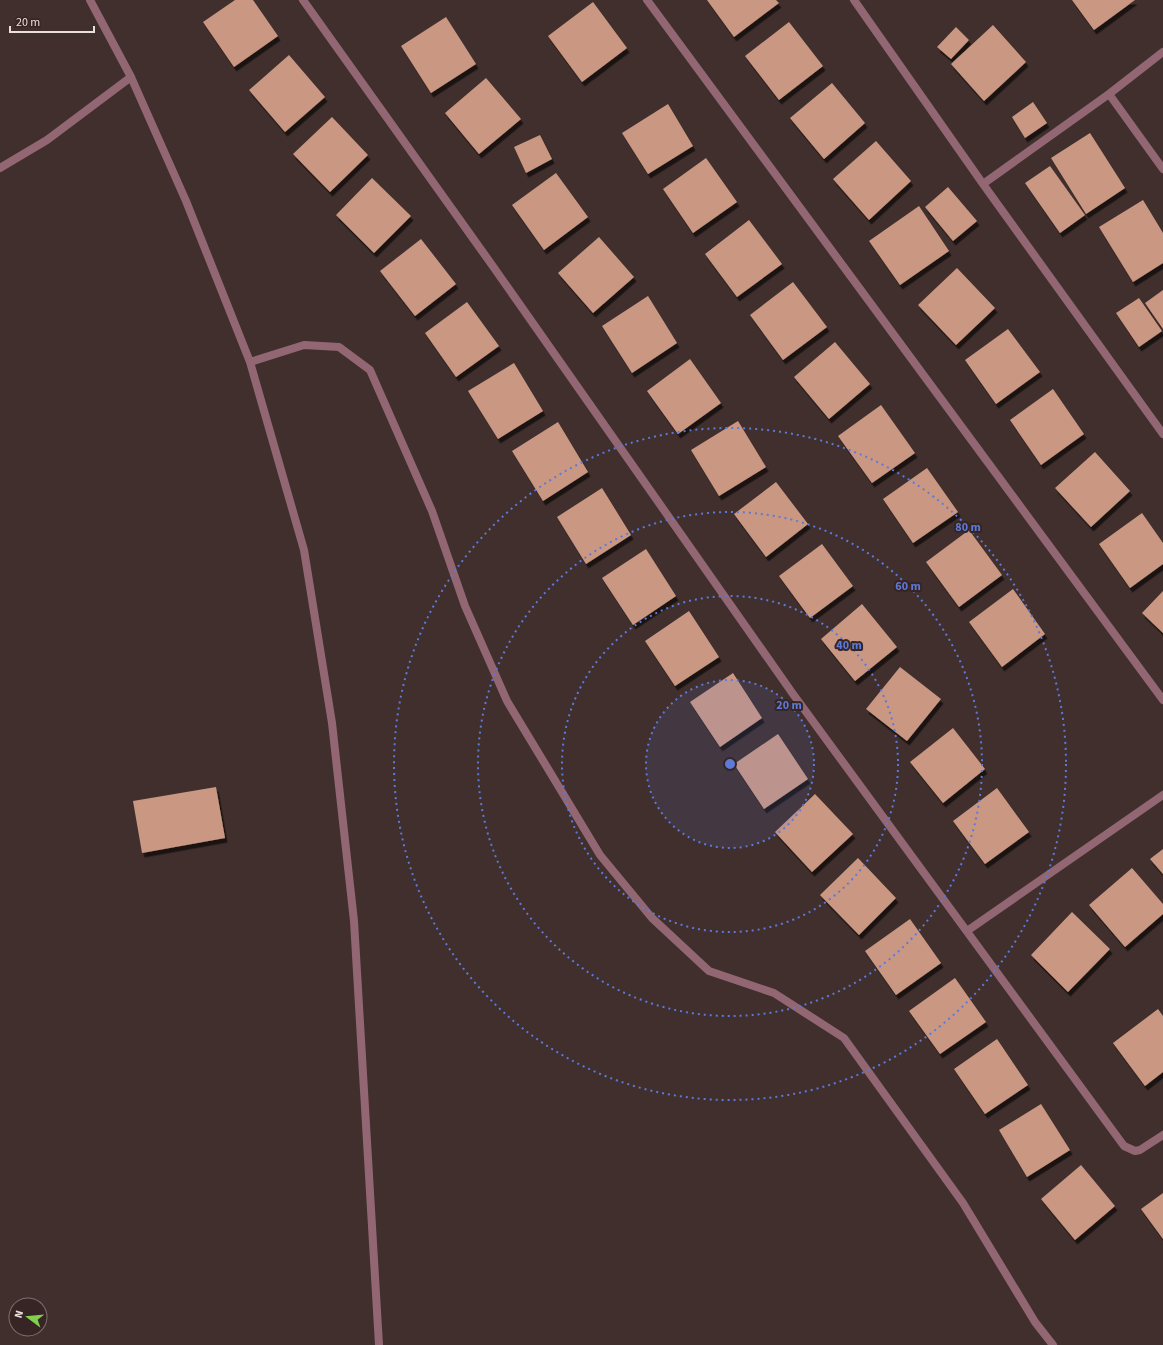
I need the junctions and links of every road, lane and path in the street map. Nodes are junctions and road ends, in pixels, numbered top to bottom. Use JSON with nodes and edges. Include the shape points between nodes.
{"nodes":[{"id":1,"x":90,"y":0,"type":"edge"},
{"id":2,"x":303,"y":0,"type":"edge"},
{"id":3,"x":647,"y":0,"type":"edge"},
{"id":4,"x":854,"y":0,"type":"edge"},
{"id":5,"x":1163,"y":52,"type":"edge"},
{"id":6,"x":131,"y":77,"type":"junction"},
{"id":7,"x":1109,"y":94,"type":"junction"},
{"id":8,"x":0,"y":168,"type":"edge"},
{"id":9,"x":1163,"y":169,"type":"edge"},
{"id":10,"x":983,"y":184,"type":"junction"},
{"id":11,"x":250,"y":362,"type":"junction"},
{"id":12,"x":1163,"y":434,"type":"edge"},
{"id":13,"x":1163,"y":700,"type":"edge"},
{"id":14,"x":1163,"y":796,"type":"edge"},
{"id":15,"x":967,"y":931,"type":"junction"},
{"id":16,"x":1163,"y":1135,"type":"edge"},
{"id":17,"x":379,"y":1345,"type":"edge"},
{"id":18,"x":1053,"y":1345,"type":"edge"}],
"edges":[{"from":1,"to":6,"type":"street"},
{"from":2,"to":15,"type":"street","via":[[793,694]]},
{"from":3,"to":13,"type":"street"},
{"from":4,"to":10,"type":"street"},
{"from":5,"to":7,"type":"street"},
{"from":6,"to":8,"type":"street","via":[[47,140]]},
{"from":6,"to":11,"type":"street","via":[[186,201]]},
{"from":7,"to":9,"type":"street"},
{"from":7,"to":10,"type":"street"},
{"from":10,"to":12,"type":"street"},
{"from":11,"to":17,"type":"street","via":[[304,550],[332,723],[354,921]]},
{"from":11,"to":18,"type":"street","via":[[304,344],[339,347],[370,370],[432,511],[465,606],[507,702],[600,854],[652,918],[709,971],[774,993],[844,1038],[964,1203],[1035,1322]]},
{"from":14,"to":15,"type":"street"},
{"from":15,"to":16,"type":"street","via":[[1124,1146],[1135,1151],[1140,1150]]}]}
